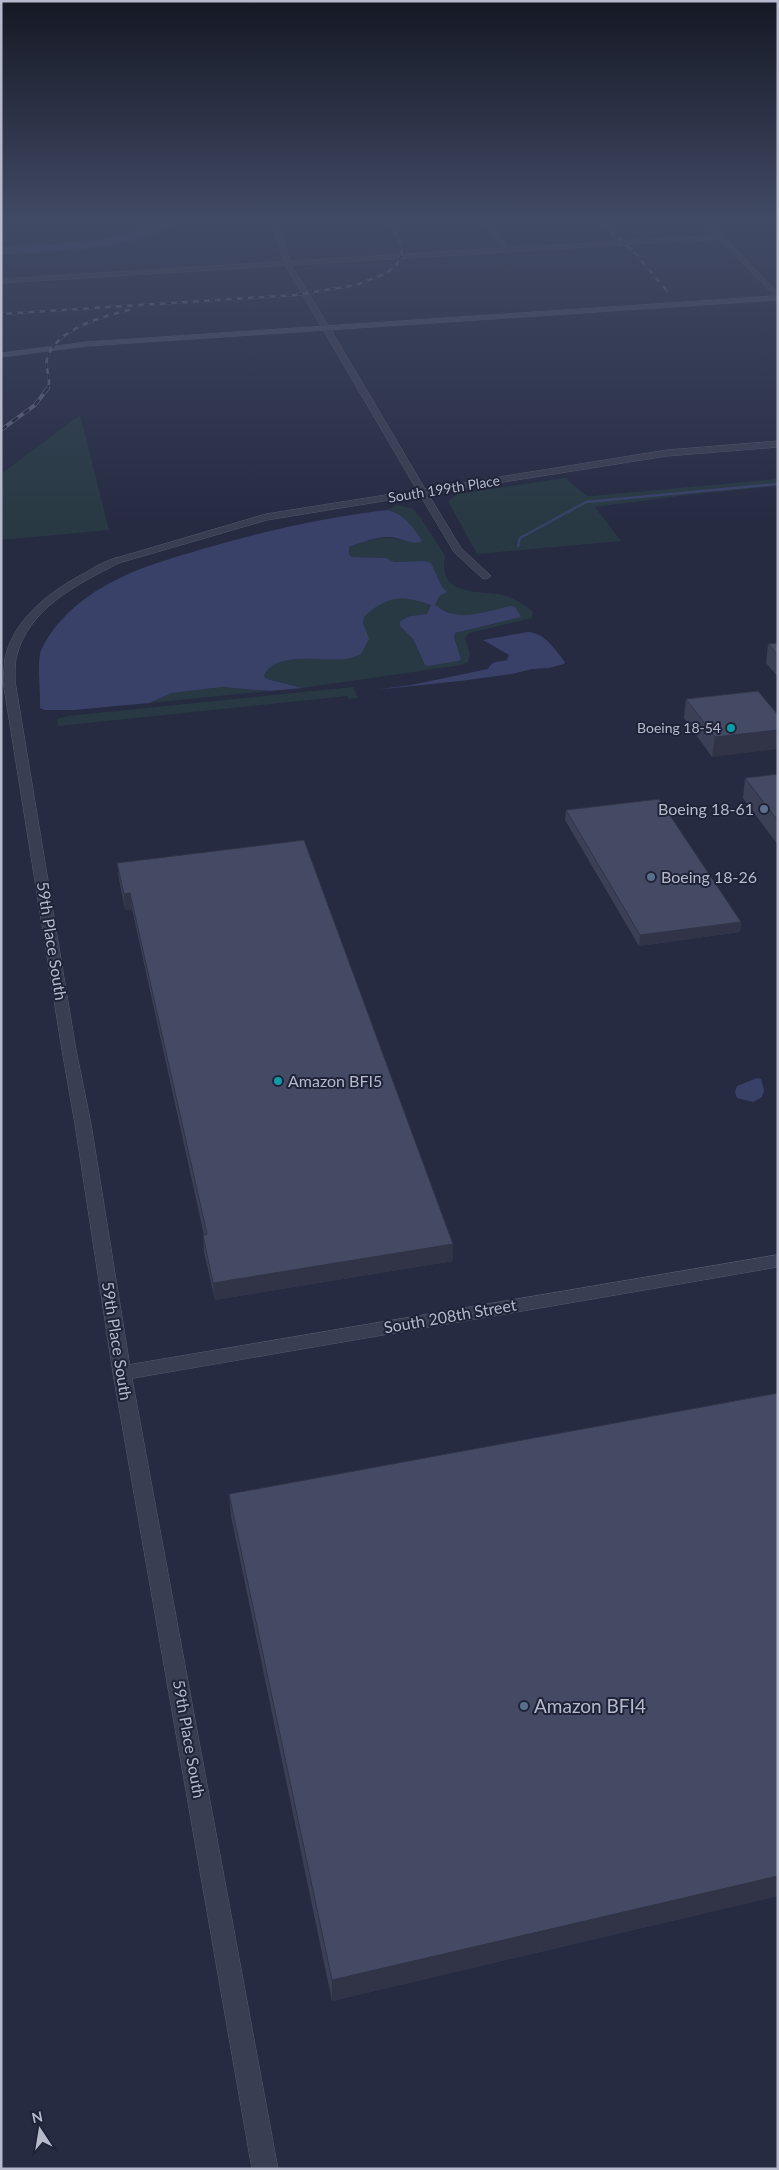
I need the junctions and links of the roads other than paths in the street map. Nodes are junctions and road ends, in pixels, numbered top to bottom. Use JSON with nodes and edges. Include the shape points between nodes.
{"nodes":[{"id":1,"x":321,"y":320,"type":"edge"},
{"id":2,"x":439,"y":320,"type":"edge"},
{"id":3,"x":326,"y":328,"type":"junction"},
{"id":4,"x":1,"y":355,"type":"edge"},
{"id":5,"x":778,"y":444,"type":"edge"},
{"id":6,"x":408,"y":481,"type":"junction"},
{"id":7,"x":424,"y":492,"type":"junction"},
{"id":8,"x":389,"y":497,"type":"junction"},
{"id":9,"x":116,"y":561,"type":"joint"},
{"id":10,"x":486,"y":576,"type":"dead end"},
{"id":11,"x":778,"y":1261,"type":"edge"},
{"id":12,"x":122,"y":1373,"type":"junction"},
{"id":13,"x":265,"y":2169,"type":"edge"}],
"edges":[{"from":1,"to":3,"type":"street"},
{"from":2,"to":3,"type":"main road"},
{"from":3,"to":4,"type":"main road","via":[[87,344]]},
{"from":3,"to":6,"type":"street"},
{"from":5,"to":7,"type":"street","name":"South 199th Place","via":[[667,453]]},
{"from":6,"to":7,"type":"street"},
{"from":6,"to":8,"type":"street"},
{"from":7,"to":8,"type":"street","name":"South 199th Place"},
{"from":7,"to":10,"type":"street","via":[[457,550]]},
{"from":8,"to":9,"type":"street","name":"South 199th Place","via":[[258,519]]},
{"from":9,"to":12,"type":"street","name":"59th Place South","via":[[60,592],[42,606],[14,644],[8,663],[8,681]]},
{"from":11,"to":12,"type":"street","name":"South 208th Street"},
{"from":12,"to":13,"type":"street","name":"59th Place South"}]}
